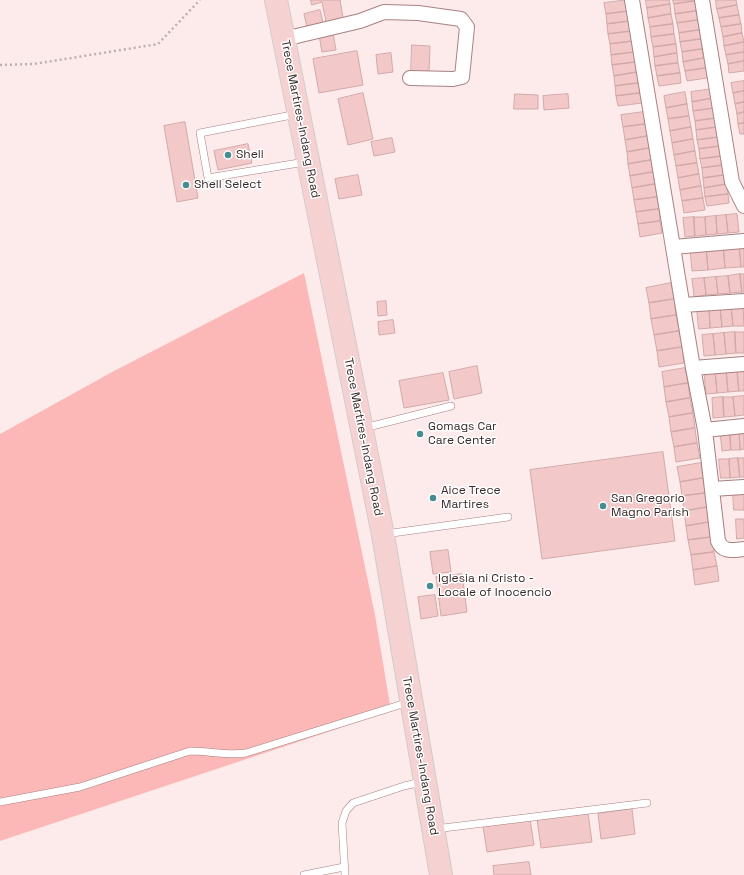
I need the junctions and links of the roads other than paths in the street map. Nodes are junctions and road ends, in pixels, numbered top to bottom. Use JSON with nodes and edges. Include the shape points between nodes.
{"nodes":[{"id":1,"x":276,"y":0,"type":"edge"},
{"id":2,"x":632,"y":0,"type":"edge"},
{"id":3,"x":702,"y":0,"type":"edge"},
{"id":4,"x":284,"y":39,"type":"junction"},
{"id":5,"x":410,"y":78,"type":"dead end"},
{"id":6,"x":299,"y":114,"type":"junction"},
{"id":7,"x":308,"y":161,"type":"junction"},
{"id":8,"x":743,"y":201,"type":"edge"},
{"id":9,"x":744,"y":241,"type":"edge"},
{"id":10,"x":673,"y":247,"type":"junction"},
{"id":11,"x":744,"y":301,"type":"edge"},
{"id":12,"x":683,"y":305,"type":"junction"},
{"id":13,"x":744,"y":364,"type":"edge"},
{"id":14,"x":693,"y":368,"type":"junction"},
{"id":15,"x":451,"y":406,"type":"dead end"},
{"id":16,"x":744,"y":426,"type":"edge"},
{"id":17,"x":362,"y":428,"type":"junction"},
{"id":18,"x":705,"y":430,"type":"junction"},
{"id":19,"x":744,"y":486,"type":"edge"},
{"id":20,"x":712,"y":489,"type":"junction"},
{"id":21,"x":508,"y":517,"type":"dead end"},
{"id":22,"x":383,"y":535,"type":"junction"},
{"id":23,"x":744,"y":549,"type":"edge"},
{"id":24,"x":411,"y":702,"type":"junction"},
{"id":25,"x":424,"y":782,"type":"junction"},
{"id":26,"x":0,"y":802,"type":"edge"},
{"id":27,"x":647,"y":803,"type":"dead end"},
{"id":28,"x":432,"y":829,"type":"junction"},
{"id":29,"x":344,"y":867,"type":"junction"},
{"id":30,"x":304,"y":875,"type":"edge"},
{"id":31,"x":345,"y":875,"type":"edge"},
{"id":32,"x":440,"y":875,"type":"edge"}],
"edges":[{"from":1,"to":4,"type":"main road","name":"Trece Martires-Indang Road"},
{"from":2,"to":10,"type":"street"},
{"from":3,"to":8,"type":"street","via":[[732,182]]},
{"from":4,"to":5,"type":"street","via":[[360,22],[384,12],[418,13],[461,19],[465,22],[467,27],[462,77]]},
{"from":4,"to":6,"type":"main road","name":"Trece Martires-Indang Road"},
{"from":6,"to":7,"type":"main road","name":"Trece Martires-Indang Road"},
{"from":6,"to":7,"type":"lane","via":[[200,133],[208,178]]},
{"from":7,"to":17,"type":"main road","name":"Trece Martires-Indang Road"},
{"from":9,"to":10,"type":"street"},
{"from":10,"to":12,"type":"street"},
{"from":11,"to":12,"type":"street"},
{"from":12,"to":14,"type":"street"},
{"from":13,"to":14,"type":"street"},
{"from":14,"to":18,"type":"street"},
{"from":15,"to":17,"type":"lane"},
{"from":16,"to":18,"type":"street"},
{"from":17,"to":22,"type":"main road","name":"Trece Martires-Indang Road"},
{"from":18,"to":20,"type":"street"},
{"from":19,"to":20,"type":"street"},
{"from":20,"to":23,"type":"street","via":[[720,546],[727,551]]},
{"from":21,"to":22,"type":"lane"},
{"from":22,"to":24,"type":"main road","name":"Trece Martires-Indang Road"},
{"from":24,"to":25,"type":"main road","name":"Trece Martires-Indang Road"},
{"from":24,"to":26,"type":"lane","via":[[246,753],[190,751],[80,787]]},
{"from":25,"to":28,"type":"main road","name":"Trece Martires-Indang Road"},
{"from":25,"to":29,"type":"lane","via":[[353,803],[346,811],[342,823]]},
{"from":27,"to":28,"type":"lane"},
{"from":28,"to":32,"type":"main road","name":"Trece Martires-Indang Road"},
{"from":29,"to":30,"type":"lane"},
{"from":29,"to":31,"type":"lane"}]}
